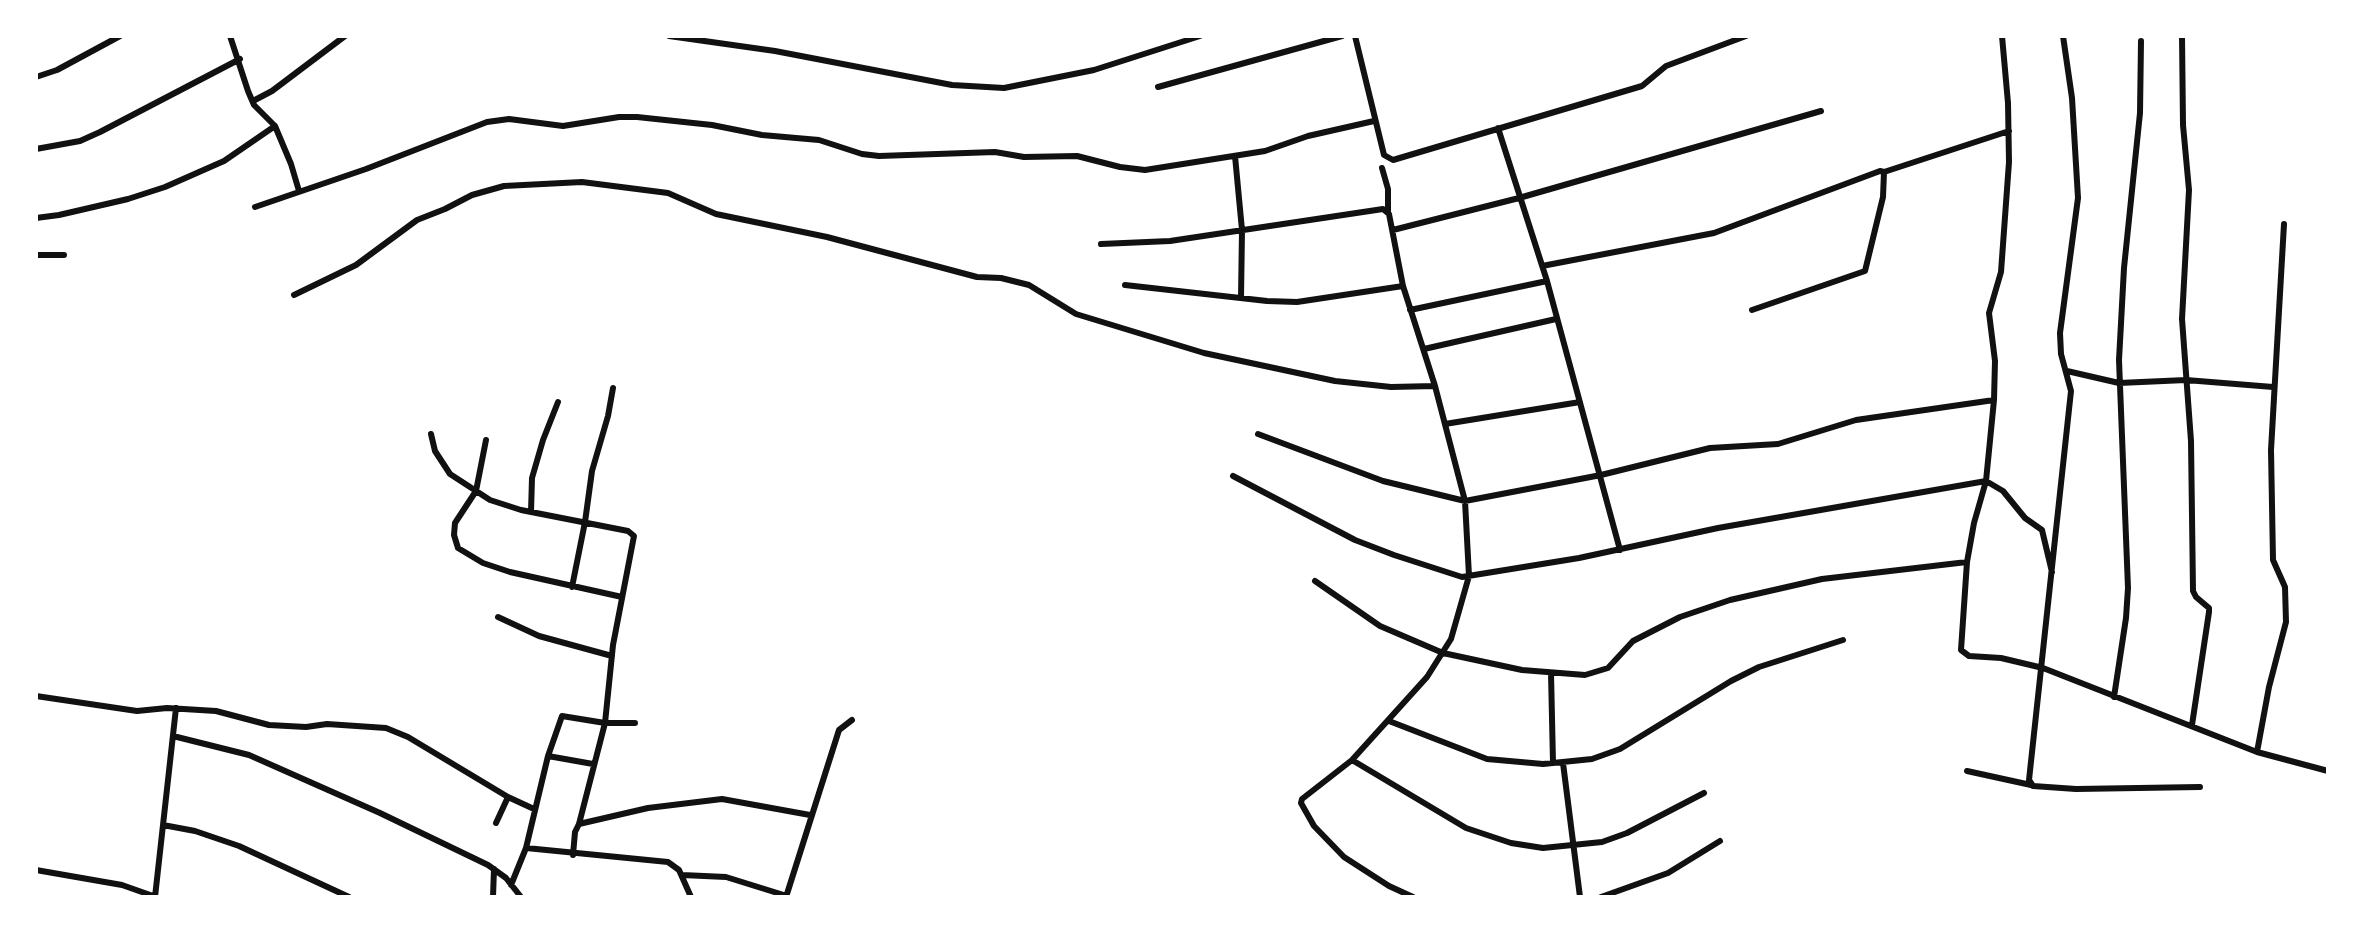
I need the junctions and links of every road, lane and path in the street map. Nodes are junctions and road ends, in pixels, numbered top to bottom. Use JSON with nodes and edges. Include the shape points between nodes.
{"nodes":[{"id":1,"x":120,"y":36,"type":"edge"},
{"id":2,"x":230,"y":36,"type":"edge"},
{"id":3,"x":345,"y":36,"type":"edge"},
{"id":4,"x":669,"y":36,"type":"edge"},
{"id":5,"x":1200,"y":36,"type":"edge"},
{"id":6,"x":1342,"y":36,"type":"edge"},
{"id":7,"x":1355,"y":36,"type":"edge"},
{"id":8,"x":1746,"y":36,"type":"edge"},
{"id":9,"x":2002,"y":36,"type":"edge"},
{"id":10,"x":2063,"y":36,"type":"edge"},
{"id":11,"x":2182,"y":36,"type":"edge"},
{"id":12,"x":2141,"y":41,"type":"dead end"},
{"id":13,"x":240,"y":59,"type":"junction"},
{"id":14,"x":36,"y":77,"type":"edge"},
{"id":15,"x":1158,"y":87,"type":"dead end"},
{"id":16,"x":253,"y":101,"type":"junction"},
{"id":17,"x":1821,"y":111,"type":"dead end"},
{"id":18,"x":1374,"y":121,"type":"junction"},
{"id":19,"x":275,"y":126,"type":"junction"},
{"id":20,"x":1498,"y":128,"type":"junction"},
{"id":21,"x":2009,"y":131,"type":"junction"},
{"id":22,"x":36,"y":149,"type":"edge"},
{"id":23,"x":1235,"y":156,"type":"junction"},
{"id":24,"x":1382,"y":168,"type":"dead end"},
{"id":25,"x":1884,"y":172,"type":"junction"},
{"id":26,"x":299,"y":191,"type":"junction"},
{"id":27,"x":1519,"y":198,"type":"junction"},
{"id":28,"x":255,"y":207,"type":"dead end"},
{"id":29,"x":1388,"y":211,"type":"junction"},
{"id":30,"x":36,"y":218,"type":"edge"},
{"id":31,"x":2284,"y":224,"type":"dead end"},
{"id":32,"x":1242,"y":230,"type":"junction"},
{"id":33,"x":1393,"y":230,"type":"junction"},
{"id":34,"x":1101,"y":244,"type":"dead end"},
{"id":35,"x":36,"y":255,"type":"edge"},
{"id":36,"x":64,"y":255,"type":"dead end"},
{"id":37,"x":1542,"y":266,"type":"junction"},
{"id":38,"x":1547,"y":281,"type":"junction"},
{"id":39,"x":1125,"y":285,"type":"dead end"},
{"id":40,"x":1403,"y":286,"type":"junction"},
{"id":41,"x":294,"y":295,"type":"dead end"},
{"id":42,"x":1241,"y":298,"type":"junction"},
{"id":43,"x":1410,"y":310,"type":"junction"},
{"id":44,"x":1752,"y":310,"type":"dead end"},
{"id":45,"x":1556,"y":319,"type":"junction"},
{"id":46,"x":1424,"y":349,"type":"junction"},
{"id":47,"x":2066,"y":371,"type":"junction"},
{"id":48,"x":2186,"y":380,"type":"junction"},
{"id":49,"x":2119,"y":383,"type":"junction"},
{"id":50,"x":1435,"y":386,"type":"junction"},
{"id":51,"x":2273,"y":387,"type":"junction"},
{"id":52,"x":613,"y":388,"type":"dead end"},
{"id":53,"x":1994,"y":400,"type":"junction"},
{"id":54,"x":558,"y":402,"type":"dead end"},
{"id":55,"x":1580,"y":402,"type":"junction"},
{"id":56,"x":1445,"y":424,"type":"junction"},
{"id":57,"x":431,"y":434,"type":"dead end"},
{"id":58,"x":1258,"y":434,"type":"dead end"},
{"id":59,"x":486,"y":440,"type":"dead end"},
{"id":60,"x":1601,"y":475,"type":"junction"},
{"id":61,"x":1233,"y":476,"type":"dead end"},
{"id":62,"x":1986,"y":481,"type":"junction"},
{"id":63,"x":476,"y":491,"type":"junction"},
{"id":64,"x":1465,"y":501,"type":"junction"},
{"id":65,"x":531,"y":512,"type":"junction"},
{"id":66,"x":585,"y":522,"type":"junction"},
{"id":67,"x":1620,"y":550,"type":"junction"},
{"id":68,"x":1967,"y":562,"type":"junction"},
{"id":69,"x":1469,"y":576,"type":"junction"},
{"id":70,"x":2053,"y":576,"type":"junction"},
{"id":71,"x":1315,"y":581,"type":"dead end"},
{"id":72,"x":572,"y":587,"type":"junction"},
{"id":73,"x":622,"y":597,"type":"junction"},
{"id":74,"x":498,"y":617,"type":"dead end"},
{"id":75,"x":1843,"y":640,"type":"dead end"},
{"id":76,"x":1443,"y":653,"type":"junction"},
{"id":77,"x":612,"y":656,"type":"junction"},
{"id":78,"x":2043,"y":668,"type":"junction"},
{"id":79,"x":1551,"y":673,"type":"junction"},
{"id":80,"x":36,"y":696,"type":"edge"},
{"id":81,"x":2114,"y":697,"type":"junction"},
{"id":82,"x":176,"y":708,"type":"junction"},
{"id":83,"x":852,"y":720,"type":"dead end"},
{"id":84,"x":1389,"y":721,"type":"junction"},
{"id":85,"x":605,"y":723,"type":"junction"},
{"id":86,"x":635,"y":723,"type":"dead end"},
{"id":87,"x":2192,"y":725,"type":"junction"},
{"id":88,"x":173,"y":736,"type":"junction"},
{"id":89,"x":2257,"y":752,"type":"junction"},
{"id":90,"x":548,"y":756,"type":"junction"},
{"id":91,"x":1352,"y":760,"type":"junction"},
{"id":92,"x":1553,"y":763,"type":"junction"},
{"id":93,"x":1563,"y":763,"type":"junction"},
{"id":94,"x":593,"y":764,"type":"junction"},
{"id":95,"x":1967,"y":771,"type":"dead end"},
{"id":96,"x":2328,"y":771,"type":"edge"},
{"id":97,"x":2031,"y":785,"type":"junction"},
{"id":98,"x":2200,"y":787,"type":"dead end"},
{"id":99,"x":1704,"y":793,"type":"dead end"},
{"id":100,"x":508,"y":797,"type":"junction"},
{"id":101,"x":534,"y":809,"type":"junction"},
{"id":102,"x":810,"y":815,"type":"junction"},
{"id":103,"x":496,"y":823,"type":"dead end"},
{"id":104,"x":579,"y":824,"type":"junction"},
{"id":105,"x":163,"y":825,"type":"junction"},
{"id":106,"x":1720,"y":841,"type":"dead end"},
{"id":107,"x":1575,"y":847,"type":"junction"},
{"id":108,"x":526,"y":848,"type":"junction"},
{"id":109,"x":573,"y":855,"type":"junction"},
{"id":110,"x":494,"y":869,"type":"junction"},
{"id":111,"x":36,"y":870,"type":"edge"},
{"id":112,"x":682,"y":875,"type":"junction"},
{"id":113,"x":511,"y":885,"type":"junction"},
{"id":114,"x":786,"y":896,"type":"edge"},
{"id":115,"x":155,"y":897,"type":"edge"},
{"id":116,"x":349,"y":897,"type":"edge"},
{"id":117,"x":493,"y":897,"type":"edge"},
{"id":118,"x":521,"y":897,"type":"edge"},
{"id":119,"x":691,"y":897,"type":"edge"},
{"id":120,"x":1413,"y":897,"type":"edge"},
{"id":121,"x":1580,"y":897,"type":"edge"},
{"id":122,"x":1601,"y":897,"type":"edge"}],
"edges":[{"from":1,"to":14,"type":"street"},
{"from":2,"to":13,"type":"street"},
{"from":3,"to":16,"type":"street"},
{"from":4,"to":5,"type":"street","via":[[952,85],[1004,88],[1094,70]]},
{"from":6,"to":15,"type":"street"},
{"from":7,"to":18,"type":"street"},
{"from":8,"to":20,"type":"street","via":[[1666,66],[1642,86]]},
{"from":9,"to":21,"type":"street"},
{"from":10,"to":47,"type":"street","via":[[2078,198],[2060,333]]},
{"from":11,"to":48,"type":"street","via":[[2189,190],[2182,319]]},
{"from":12,"to":49,"type":"street"},
{"from":13,"to":16,"type":"street"},
{"from":13,"to":22,"type":"street","via":[[80,141]]},
{"from":16,"to":19,"type":"street"},
{"from":17,"to":27,"type":"street"},
{"from":18,"to":20,"type":"street","via":[[1384,155],[1393,160]]},
{"from":18,"to":23,"type":"street"},
{"from":19,"to":26,"type":"street"},
{"from":19,"to":30,"type":"street","via":[[224,161],[165,187]]},
{"from":20,"to":27,"type":"street"},
{"from":21,"to":25,"type":"street"},
{"from":21,"to":53,"type":"street","via":[[2001,272],[1989,313]]},
{"from":23,"to":26,"type":"street","via":[[1135,170],[1077,156],[879,156],[819,140],[637,117],[563,126],[509,119],[487,122]]},
{"from":23,"to":32,"type":"street"},
{"from":24,"to":29,"type":"street"},
{"from":25,"to":37,"type":"street","via":[[1714,233]]},
{"from":25,"to":44,"type":"street","via":[[1865,271]]},
{"from":26,"to":28,"type":"street"},
{"from":27,"to":33,"type":"street"},
{"from":27,"to":37,"type":"street"},
{"from":29,"to":32,"type":"street"},
{"from":29,"to":33,"type":"street"},
{"from":31,"to":51,"type":"street"},
{"from":32,"to":34,"type":"street"},
{"from":32,"to":42,"type":"street"},
{"from":33,"to":40,"type":"street"},
{"from":35,"to":36,"type":"street"},
{"from":37,"to":38,"type":"street"},
{"from":38,"to":43,"type":"street"},
{"from":38,"to":45,"type":"street"},
{"from":39,"to":42,"type":"street"},
{"from":40,"to":42,"type":"street","via":[[1297,302]]},
{"from":40,"to":43,"type":"street"},
{"from":41,"to":50,"type":"street","via":[[356,265],[417,220],[472,195],[504,186],[582,182],[668,193],[716,214],[1029,285],[1076,314],[1204,353],[1335,381]]},
{"from":43,"to":46,"type":"street"},
{"from":45,"to":46,"type":"street"},
{"from":45,"to":55,"type":"street"},
{"from":46,"to":50,"type":"street"},
{"from":47,"to":49,"type":"street"},
{"from":47,"to":70,"type":"street","via":[[2071,391]]},
{"from":48,"to":49,"type":"street"},
{"from":48,"to":51,"type":"street"},
{"from":48,"to":87,"type":"street","via":[[2193,591],[2209,608]]},
{"from":49,"to":81,"type":"street","via":[[2128,588]]},
{"from":50,"to":56,"type":"street"},
{"from":51,"to":89,"type":"street","via":[[2273,560],[2285,587],[2286,622]]},
{"from":52,"to":66,"type":"street"},
{"from":53,"to":60,"type":"street","via":[[1856,420],[1778,444],[1710,448]]},
{"from":53,"to":62,"type":"street"},
{"from":54,"to":65,"type":"street","via":[[535,466]]},
{"from":55,"to":56,"type":"street"},
{"from":55,"to":60,"type":"street"},
{"from":56,"to":64,"type":"street"},
{"from":57,"to":63,"type":"street","via":[[450,474]]},
{"from":58,"to":64,"type":"street","via":[[1383,481]]},
{"from":59,"to":63,"type":"street"},
{"from":60,"to":64,"type":"street"},
{"from":60,"to":67,"type":"street"},
{"from":61,"to":69,"type":"street","via":[[1355,540]]},
{"from":62,"to":67,"type":"street"},
{"from":62,"to":68,"type":"street"},
{"from":62,"to":70,"type":"street","via":[[2042,530]]},
{"from":63,"to":65,"type":"street"},
{"from":63,"to":72,"type":"street","via":[[455,523],[458,548],[483,563]]},
{"from":64,"to":69,"type":"street"},
{"from":65,"to":66,"type":"street"},
{"from":66,"to":72,"type":"street"},
{"from":66,"to":73,"type":"street","via":[[633,534]]},
{"from":67,"to":69,"type":"street"},
{"from":68,"to":78,"type":"street","via":[[1963,652]]},
{"from":68,"to":79,"type":"street","via":[[1822,579],[1730,600],[1633,641],[1602,671]]},
{"from":69,"to":76,"type":"street"},
{"from":70,"to":78,"type":"street"},
{"from":71,"to":76,"type":"street","via":[[1380,626]]},
{"from":72,"to":73,"type":"street"},
{"from":73,"to":77,"type":"street"},
{"from":74,"to":77,"type":"street","via":[[539,636]]},
{"from":75,"to":93,"type":"street","via":[[1731,681],[1620,749]]},
{"from":76,"to":79,"type":"street"},
{"from":76,"to":84,"type":"street"},
{"from":77,"to":85,"type":"street"},
{"from":78,"to":81,"type":"street"},
{"from":78,"to":97,"type":"street"},
{"from":79,"to":92,"type":"street"},
{"from":80,"to":82,"type":"street","via":[[137,711]]},
{"from":81,"to":87,"type":"street"},
{"from":82,"to":88,"type":"street"},
{"from":82,"to":100,"type":"street","via":[[216,711],[269,725],[386,728]]},
{"from":83,"to":102,"type":"street","via":[[839,730]]},
{"from":84,"to":91,"type":"street"},
{"from":84,"to":92,"type":"street","via":[[1487,759]]},
{"from":85,"to":86,"type":"street"},
{"from":85,"to":90,"type":"street","via":[[562,716]]},
{"from":85,"to":94,"type":"street"},
{"from":87,"to":89,"type":"street"},
{"from":88,"to":105,"type":"street"},
{"from":88,"to":110,"type":"street","via":[[249,755]]},
{"from":89,"to":96,"type":"street"},
{"from":90,"to":94,"type":"street"},
{"from":90,"to":101,"type":"street"},
{"from":91,"to":107,"type":"street","via":[[1466,828],[1511,843]]},
{"from":91,"to":120,"type":"street","via":[[1302,799],[1302,807],[1344,857]]},
{"from":92,"to":93,"type":"street"},
{"from":93,"to":107,"type":"street"},
{"from":94,"to":104,"type":"street"},
{"from":95,"to":97,"type":"street"},
{"from":97,"to":98,"type":"street"},
{"from":99,"to":107,"type":"street","via":[[1627,833]]},
{"from":100,"to":101,"type":"street"},
{"from":100,"to":103,"type":"street"},
{"from":101,"to":108,"type":"street"},
{"from":102,"to":104,"type":"street","via":[[722,799]]},
{"from":102,"to":114,"type":"street"},
{"from":104,"to":109,"type":"street"},
{"from":105,"to":115,"type":"street"},
{"from":105,"to":116,"type":"street","via":[[239,846]]},
{"from":106,"to":122,"type":"street","via":[[1668,873]]},
{"from":107,"to":121,"type":"street"},
{"from":108,"to":109,"type":"street"},
{"from":108,"to":113,"type":"street"},
{"from":109,"to":112,"type":"street","via":[[668,862]]},
{"from":110,"to":113,"type":"street"},
{"from":110,"to":117,"type":"street"},
{"from":111,"to":115,"type":"street","via":[[122,885]]},
{"from":112,"to":114,"type":"street","via":[[726,877]]},
{"from":112,"to":119,"type":"street"},
{"from":113,"to":118,"type":"street"}]}
